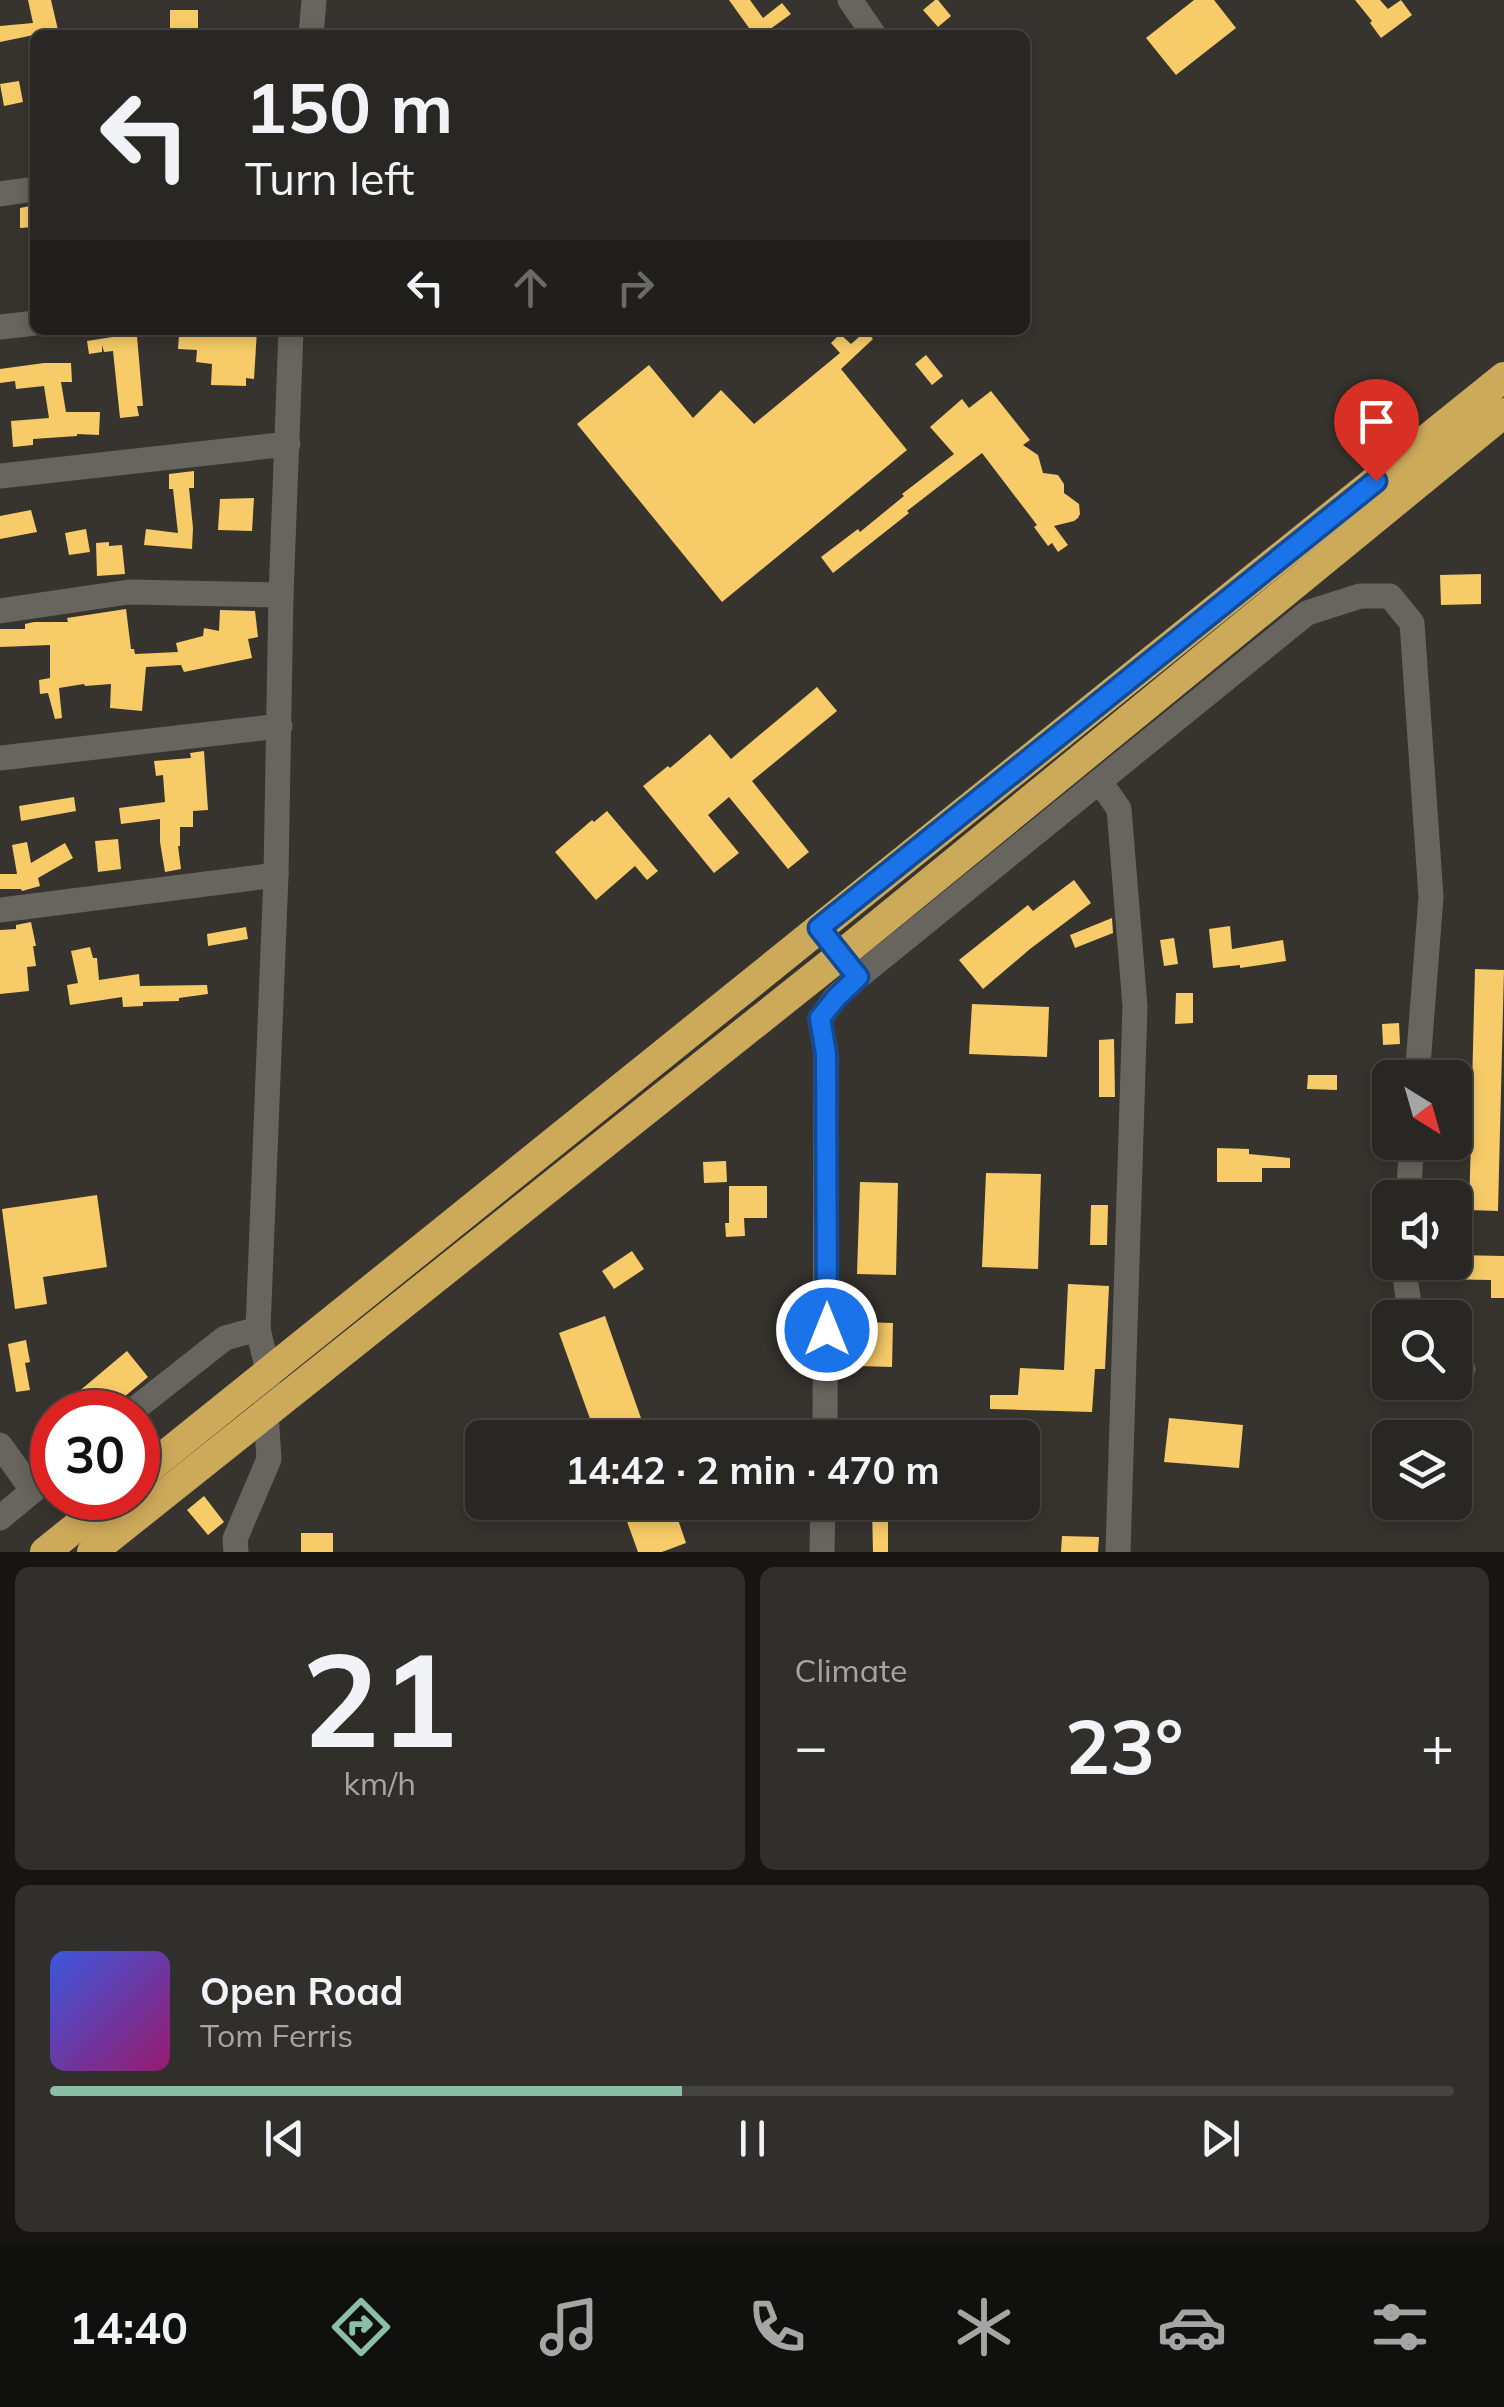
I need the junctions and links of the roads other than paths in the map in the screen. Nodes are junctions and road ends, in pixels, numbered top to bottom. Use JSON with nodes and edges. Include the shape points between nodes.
{"nodes":[{"id":1,"x":314,"y":0,"type":"edge"},
{"id":2,"x":850,"y":0,"type":"edge"},
{"id":3,"x":312,"y":30,"type":"edge"},
{"id":4,"x":871,"y":30,"type":"edge"},
{"id":5,"x":30,"y":190,"type":"edge"},
{"id":6,"x":0,"y":194,"type":"edge"},
{"id":7,"x":30,"y":323,"type":"edge"},
{"id":8,"x":0,"y":326,"type":"edge"},
{"id":9,"x":291,"y":335,"type":"edge"},
{"id":10,"x":1504,"y":377,"type":"edge"},
{"id":11,"x":1504,"y":413,"type":"edge"},
{"id":12,"x":288,"y":444,"type":"junction"},
{"id":13,"x":0,"y":476,"type":"edge"},
{"id":14,"x":281,"y":595,"type":"junction"},
{"id":15,"x":0,"y":611,"type":"edge"},
{"id":16,"x":280,"y":726,"type":"junction"},
{"id":17,"x":0,"y":758,"type":"edge"},
{"id":18,"x":1100,"y":782,"type":"junction"},
{"id":19,"x":276,"y":876,"type":"junction"},
{"id":20,"x":0,"y":910,"type":"edge"},
{"id":21,"x":819,"y":928,"type":"junction"},
{"id":22,"x":849,"y":966,"type":"junction"},
{"id":23,"x":1418,"y":1060,"type":"edge"},
{"id":24,"x":258,"y":1329,"type":"junction"},
{"id":25,"x":268,"y":1371,"type":"junction"},
{"id":26,"x":159,"y":1390,"type":"edge"},
{"id":27,"x":266,"y":1412,"type":"junction"},
{"id":28,"x":825,"y":1420,"type":"edge"},
{"id":29,"x":0,"y":1444,"type":"edge"},
{"id":30,"x":160,"y":1459,"type":"edge"},
{"id":31,"x":30,"y":1471,"type":"edge"},
{"id":32,"x":30,"y":1494,"type":"edge"},
{"id":33,"x":0,"y":1518,"type":"edge"},
{"id":34,"x":84,"y":1520,"type":"edge"},
{"id":35,"x":823,"y":1520,"type":"edge"},
{"id":36,"x":230,"y":1548,"type":"edge"},
{"id":37,"x":44,"y":1552,"type":"edge"},
{"id":38,"x":92,"y":1552,"type":"edge"},
{"id":39,"x":822,"y":1552,"type":"edge"},
{"id":40,"x":1118,"y":1552,"type":"edge"}],
"edges":[{"from":1,"to":3,"type":"street"},
{"from":2,"to":4,"type":"street"},
{"from":5,"to":6,"type":"street"},
{"from":7,"to":8,"type":"street"},
{"from":9,"to":12,"type":"street"},
{"from":10,"to":21,"type":"highway"},
{"from":11,"to":22,"type":"highway"},
{"from":12,"to":13,"type":"street"},
{"from":12,"to":14,"type":"street"},
{"from":14,"to":15,"type":"street","via":[[129,592]]},
{"from":14,"to":16,"type":"street"},
{"from":16,"to":17,"type":"street"},
{"from":16,"to":19,"type":"street"},
{"from":18,"to":22,"type":"street"},
{"from":18,"to":23,"type":"street","via":[[1308,613],[1360,596],[1390,596],[1412,624],[1431,896]]},
{"from":18,"to":40,"type":"street","via":[[1118,809],[1135,1006]]},
{"from":19,"to":20,"type":"street"},
{"from":19,"to":24,"type":"street"},
{"from":21,"to":22,"type":"street"},
{"from":21,"to":25,"type":"highway"},
{"from":22,"to":27,"type":"highway"},
{"from":22,"to":28,"type":"street","via":[[820,1018],[826,1054]]},
{"from":24,"to":25,"type":"street"},
{"from":24,"to":26,"type":"street","via":[[225,1338]]},
{"from":25,"to":27,"type":"street"},
{"from":25,"to":30,"type":"highway"},
{"from":27,"to":36,"type":"street","via":[[269,1459]]},
{"from":27,"to":38,"type":"highway"},
{"from":29,"to":31,"type":"street"},
{"from":32,"to":33,"type":"street"},
{"from":34,"to":37,"type":"highway"},
{"from":35,"to":39,"type":"street"}]}
